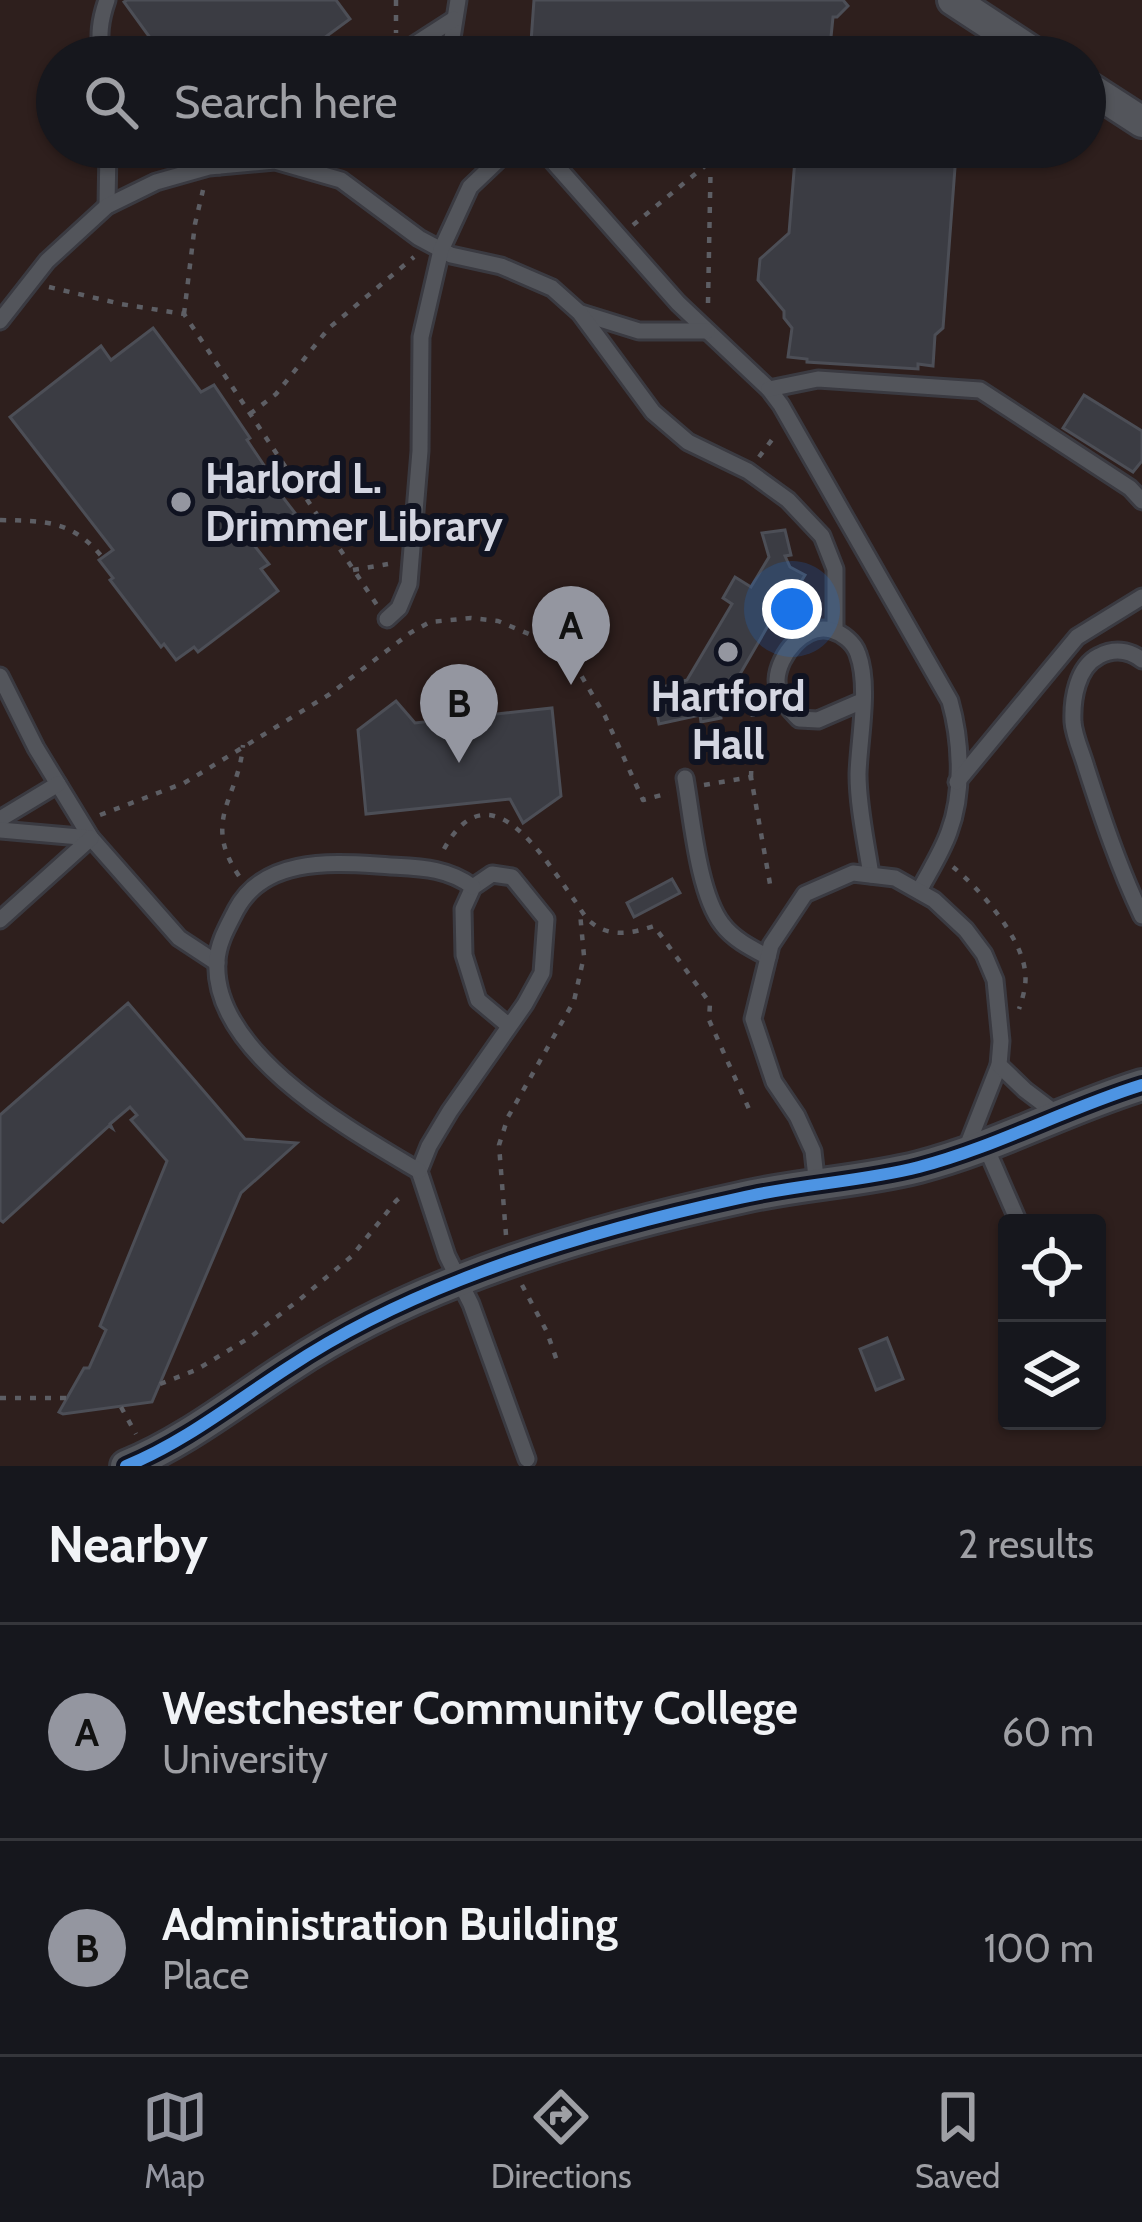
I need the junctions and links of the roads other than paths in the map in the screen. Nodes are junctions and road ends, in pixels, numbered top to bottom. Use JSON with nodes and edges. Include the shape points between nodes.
{"nodes":[{"id":1,"x":106,"y":0,"type":"edge"},
{"id":2,"x":458,"y":0,"type":"edge"},
{"id":3,"x":953,"y":0,"type":"edge"},
{"id":4,"x":454,"y":19,"type":"junction"},
{"id":5,"x":99,"y":36,"type":"edge"},
{"id":6,"x":428,"y":36,"type":"edge"},
{"id":7,"x":452,"y":36,"type":"edge"},
{"id":8,"x":1008,"y":36,"type":"edge"},
{"id":9,"x":1106,"y":99,"type":"edge"},
{"id":10,"x":1142,"y":122,"type":"edge"},
{"id":11,"x":108,"y":168,"type":"edge"},
{"id":12,"x":207,"y":168,"type":"edge"},
{"id":13,"x":299,"y":168,"type":"edge"},
{"id":14,"x":490,"y":168,"type":"edge"},
{"id":15,"x":559,"y":168,"type":"edge"},
{"id":16,"x":107,"y":206,"type":"junction"},
{"id":17,"x":435,"y":247,"type":"junction"},
{"id":18,"x":580,"y":313,"type":"junction"},
{"id":19,"x":0,"y":322,"type":"edge"},
{"id":20,"x":707,"y":332,"type":"junction"},
{"id":21,"x":769,"y":389,"type":"junction"},
{"id":22,"x":1142,"y":501,"type":"edge"},
{"id":23,"x":1142,"y":597,"type":"edge"},
{"id":24,"x":387,"y":619,"type":"road end"},
{"id":25,"x":836,"y":631,"type":"junction"},
{"id":26,"x":1142,"y":660,"type":"edge"},
{"id":27,"x":0,"y":676,"type":"edge"},
{"id":28,"x":862,"y":700,"type":"junction"},
{"id":29,"x":957,"y":782,"type":"junction"},
{"id":30,"x":686,"y":783,"type":"road end"},
{"id":31,"x":58,"y":784,"type":"junction"},
{"id":32,"x":0,"y":819,"type":"edge"},
{"id":33,"x":0,"y":830,"type":"edge"},
{"id":34,"x":91,"y":838,"type":"junction"},
{"id":35,"x":871,"y":875,"type":"junction"},
{"id":36,"x":473,"y":887,"type":"junction"},
{"id":37,"x":919,"y":891,"type":"junction"},
{"id":38,"x":1142,"y":916,"type":"edge"},
{"id":39,"x":0,"y":920,"type":"edge"},
{"id":40,"x":768,"y":957,"type":"junction"},
{"id":41,"x":217,"y":963,"type":"junction"},
{"id":42,"x":509,"y":1026,"type":"junction"},
{"id":43,"x":999,"y":1065,"type":"junction"},
{"id":44,"x":1142,"y":1085,"type":"edge"},
{"id":45,"x":1058,"y":1115,"type":"junction"},
{"id":46,"x":975,"y":1149,"type":"junction"},
{"id":47,"x":419,"y":1171,"type":"junction"},
{"id":48,"x":818,"y":1186,"type":"junction"},
{"id":49,"x":1014,"y":1214,"type":"edge"},
{"id":50,"x":459,"y":1280,"type":"junction"},
{"id":51,"x":134,"y":1455,"type":"edge"},
{"id":52,"x":527,"y":1460,"type":"dead end"}],
"edges":[{"from":1,"to":5,"type":"lane"},
{"from":2,"to":4,"type":"lane"},
{"from":3,"to":8,"type":"street"},
{"from":4,"to":6,"type":"lane"},
{"from":4,"to":7,"type":"lane"},
{"from":9,"to":10,"type":"street"},
{"from":11,"to":16,"type":"lane"},
{"from":12,"to":16,"type":"lane"},
{"from":13,"to":17,"type":"lane","via":[[341,180]]},
{"from":14,"to":17,"type":"lane"},
{"from":15,"to":20,"type":"lane"},
{"from":16,"to":19,"type":"lane","via":[[47,261]]},
{"from":17,"to":18,"type":"lane","via":[[552,288]]},
{"from":17,"to":24,"type":"lane","via":[[421,337],[410,584]]},
{"from":18,"to":20,"type":"lane","via":[[639,331]]},
{"from":18,"to":25,"type":"lane","via":[[653,412],[688,442],[788,500],[822,536],[836,568]]},
{"from":20,"to":21,"type":"lane"},
{"from":21,"to":22,"type":"lane","via":[[818,379],[980,390]]},
{"from":21,"to":29,"type":"lane","via":[[950,700]]},
{"from":23,"to":29,"type":"lane","via":[[1077,637]]},
{"from":25,"to":28,"type":"lane","via":[[858,652]]},
{"from":25,"to":28,"type":"lane","via":[[818,628],[798,640],[782,658],[776,684],[800,718],[818,720]]},
{"from":26,"to":38,"type":"lane","via":[[1118,650],[1085,666],[1073,724]]},
{"from":27,"to":31,"type":"lane"},
{"from":28,"to":35,"type":"lane","via":[[858,778]]},
{"from":29,"to":37,"type":"lane","via":[[950,832]]},
{"from":30,"to":40,"type":"lane","via":[[707,900],[723,926]]},
{"from":31,"to":32,"type":"lane"},
{"from":31,"to":34,"type":"lane"},
{"from":33,"to":34,"type":"lane"},
{"from":34,"to":39,"type":"lane"},
{"from":34,"to":41,"type":"lane","via":[[179,938]]},
{"from":35,"to":37,"type":"lane"},
{"from":35,"to":40,"type":"lane","via":[[853,873],[805,894]]},
{"from":36,"to":41,"type":"lane","via":[[455,873],[427,869],[305,865],[266,878],[241,902]]},
{"from":36,"to":42,"type":"lane","via":[[463,909],[464,955],[478,1000]]},
{"from":36,"to":42,"type":"lane","via":[[492,874],[512,877],[546,919],[542,974]]},
{"from":37,"to":43,"type":"lane","via":[[984,954],[995,980]]},
{"from":40,"to":48,"type":"lane","via":[[753,1019],[774,1082],[813,1151]]},
{"from":41,"to":47,"type":"lane","via":[[229,1016],[266,1062],[312,1105]]},
{"from":42,"to":47,"type":"lane"},
{"from":43,"to":45,"type":"lane"},
{"from":43,"to":46,"type":"lane"},
{"from":44,"to":45,"type":"street"},
{"from":45,"to":46,"type":"street"},
{"from":46,"to":48,"type":"street"},
{"from":46,"to":49,"type":"lane"},
{"from":47,"to":50,"type":"lane"},
{"from":48,"to":50,"type":"street","via":[[743,1197]]},
{"from":50,"to":51,"type":"street","via":[[378,1316],[149,1457]]},
{"from":50,"to":52,"type":"lane"}]}
